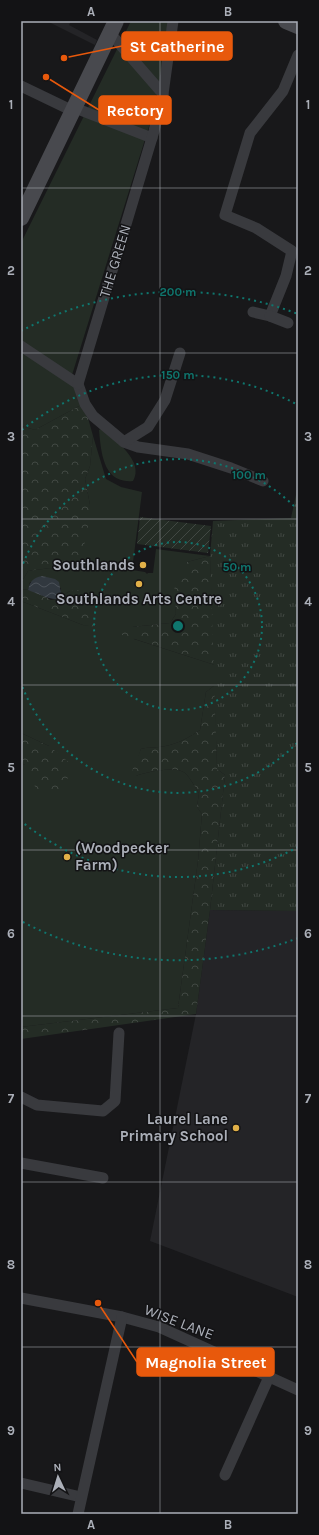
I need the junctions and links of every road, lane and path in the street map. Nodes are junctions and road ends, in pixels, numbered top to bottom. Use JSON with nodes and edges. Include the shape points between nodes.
{"nodes":[{"id":1,"x":173,"y":21,"type":"edge"},
{"id":2,"x":286,"y":21,"type":"edge"},
{"id":3,"x":298,"y":26,"type":"edge"},
{"id":4,"x":113,"y":27,"type":"edge"},
{"id":5,"x":298,"y":55,"type":"edge"},
{"id":6,"x":21,"y":86,"type":"edge"},
{"id":7,"x":163,"y":94,"type":"junction"},
{"id":8,"x":74,"y":110,"type":"junction"},
{"id":9,"x":152,"y":138,"type":"junction"},
{"id":10,"x":21,"y":218,"type":"edge"},
{"id":11,"x":295,"y":251,"type":"edge"},
{"id":12,"x":253,"y":312,"type":"dead end"},
{"id":13,"x":270,"y":316,"type":"junction"},
{"id":14,"x":288,"y":322,"type":"dead end"},
{"id":15,"x":21,"y":346,"type":"edge"},
{"id":16,"x":180,"y":353,"type":"dead end"},
{"id":17,"x":78,"y":384,"type":"junction"},
{"id":18,"x":124,"y":442,"type":"junction"},
{"id":19,"x":263,"y":481,"type":"dead end"},
{"id":20,"x":119,"y":1033,"type":"dead end"},
{"id":21,"x":21,"y":1097,"type":"edge"},
{"id":22,"x":21,"y":1163,"type":"edge"},
{"id":23,"x":103,"y":1178,"type":"dead end"},
{"id":24,"x":21,"y":1298,"type":"edge"},
{"id":25,"x":122,"y":1317,"type":"junction"},
{"id":26,"x":269,"y":1376,"type":"junction"},
{"id":27,"x":298,"y":1390,"type":"edge"},
{"id":28,"x":224,"y":1475,"type":"dead end"},
{"id":29,"x":21,"y":1483,"type":"edge"},
{"id":30,"x":82,"y":1498,"type":"junction"},
{"id":31,"x":78,"y":1514,"type":"edge"}],
"edges":[{"from":1,"to":7,"type":"street","name":"THE GREEN"},
{"from":2,"to":3,"type":"street"},
{"from":4,"to":7,"type":"street"},
{"from":4,"to":8,"type":"street"},
{"from":5,"to":11,"type":"street","via":[[283,91],[250,133],[225,215],[256,228]]},
{"from":6,"to":8,"type":"street"},
{"from":7,"to":9,"type":"street","name":"THE GREEN"},
{"from":8,"to":9,"type":"street"},
{"from":8,"to":10,"type":"street"},
{"from":9,"to":17,"type":"street","name":"THE GREEN"},
{"from":11,"to":13,"type":"street"},
{"from":12,"to":13,"type":"street"},
{"from":13,"to":14,"type":"street"},
{"from":15,"to":17,"type":"street"},
{"from":16,"to":18,"type":"street","via":[[165,400],[148,428]]},
{"from":17,"to":18,"type":"street","via":[[84,404],[93,416]]},
{"from":18,"to":19,"type":"street","via":[[138,447],[188,454]]},
{"from":20,"to":21,"type":"street","via":[[115,1101],[103,1111],[37,1105]]},
{"from":22,"to":23,"type":"street"},
{"from":24,"to":25,"type":"street","name":"WISE LANE"},
{"from":25,"to":26,"type":"street","name":"WISE LANE","via":[[159,1327]]},
{"from":25,"to":30,"type":"street"},
{"from":26,"to":27,"type":"street","name":"WISE LANE"},
{"from":26,"to":28,"type":"street"},
{"from":29,"to":30,"type":"street"},
{"from":30,"to":31,"type":"street"}]}
